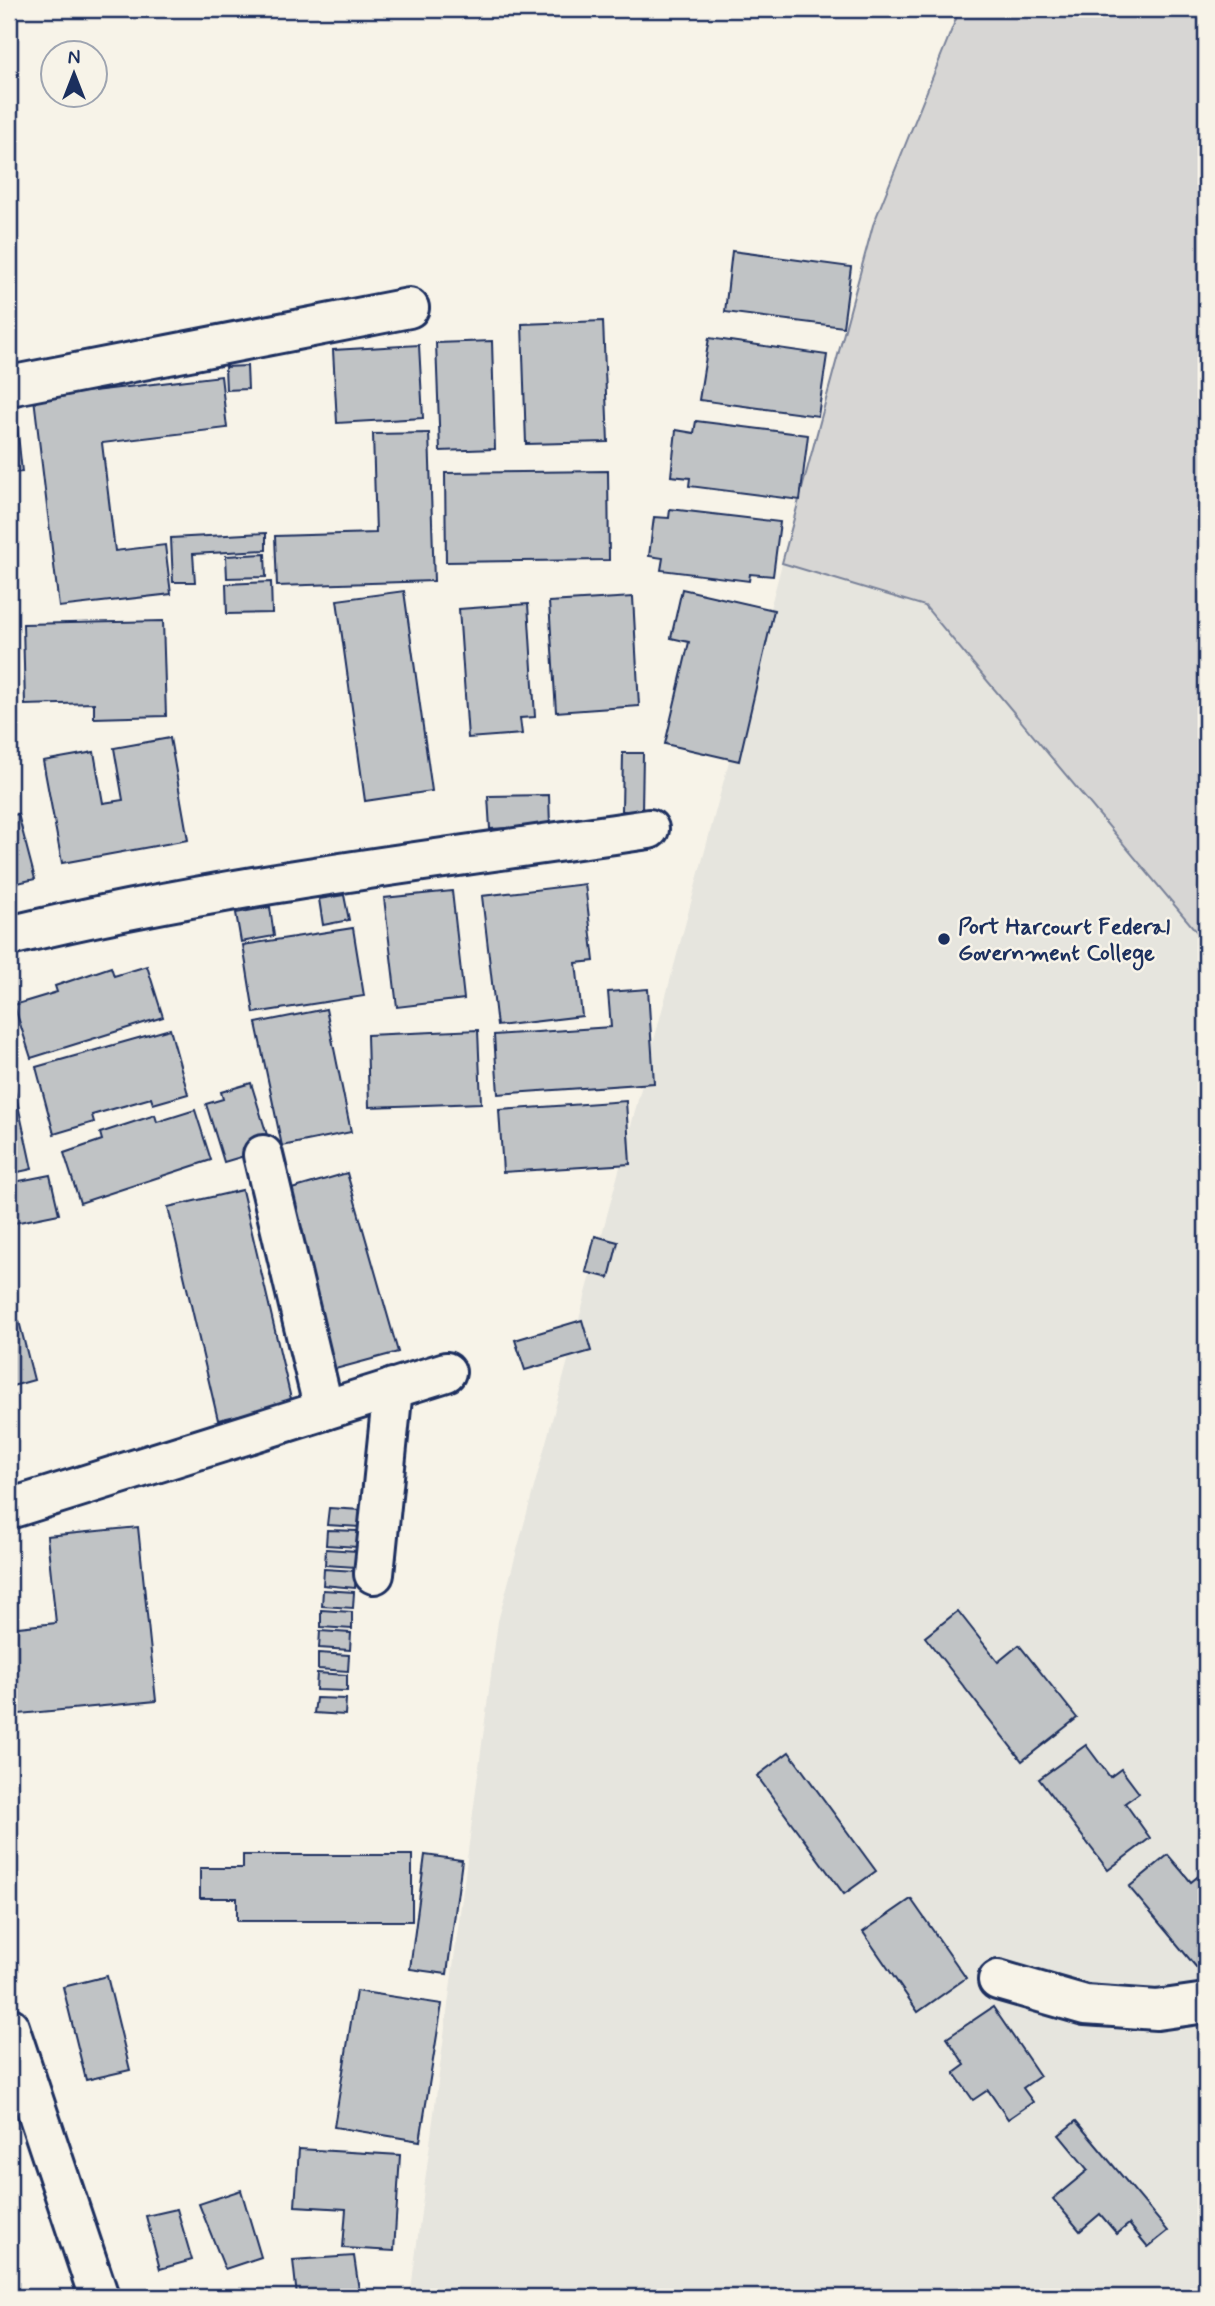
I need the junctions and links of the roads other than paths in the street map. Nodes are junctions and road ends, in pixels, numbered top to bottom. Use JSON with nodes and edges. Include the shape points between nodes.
{"nodes":[{"id":1,"x":409,"y":308,"type":"dead end"},
{"id":2,"x":9,"y":386,"type":"edge"},
{"id":3,"x":649,"y":829,"type":"dead end"},
{"id":4,"x":9,"y":936,"type":"edge"},
{"id":5,"x":263,"y":1155,"type":"dead end"},
{"id":6,"x":446,"y":1372,"type":"dead end"},
{"id":7,"x":393,"y":1388,"type":"junction"},
{"id":8,"x":324,"y":1410,"type":"junction"},
{"id":9,"x":9,"y":1508,"type":"edge"},
{"id":10,"x":374,"y":1574,"type":"dead end"},
{"id":11,"x":998,"y":1980,"type":"dead end"},
{"id":12,"x":1206,"y":2003,"type":"edge"},
{"id":13,"x":9,"y":2027,"type":"edge"},
{"id":14,"x":99,"y":2297,"type":"edge"}],
"edges":[{"from":1,"to":2,"type":"street"},
{"from":3,"to":4,"type":"street","via":[[267,885]]},
{"from":5,"to":8,"type":"street"},
{"from":6,"to":7,"type":"street"},
{"from":7,"to":8,"type":"street"},
{"from":7,"to":10,"type":"street"},
{"from":8,"to":9,"type":"street"},
{"from":11,"to":12,"type":"street","via":[[1086,2005],[1157,2010]]},
{"from":13,"to":14,"type":"street"}]}
